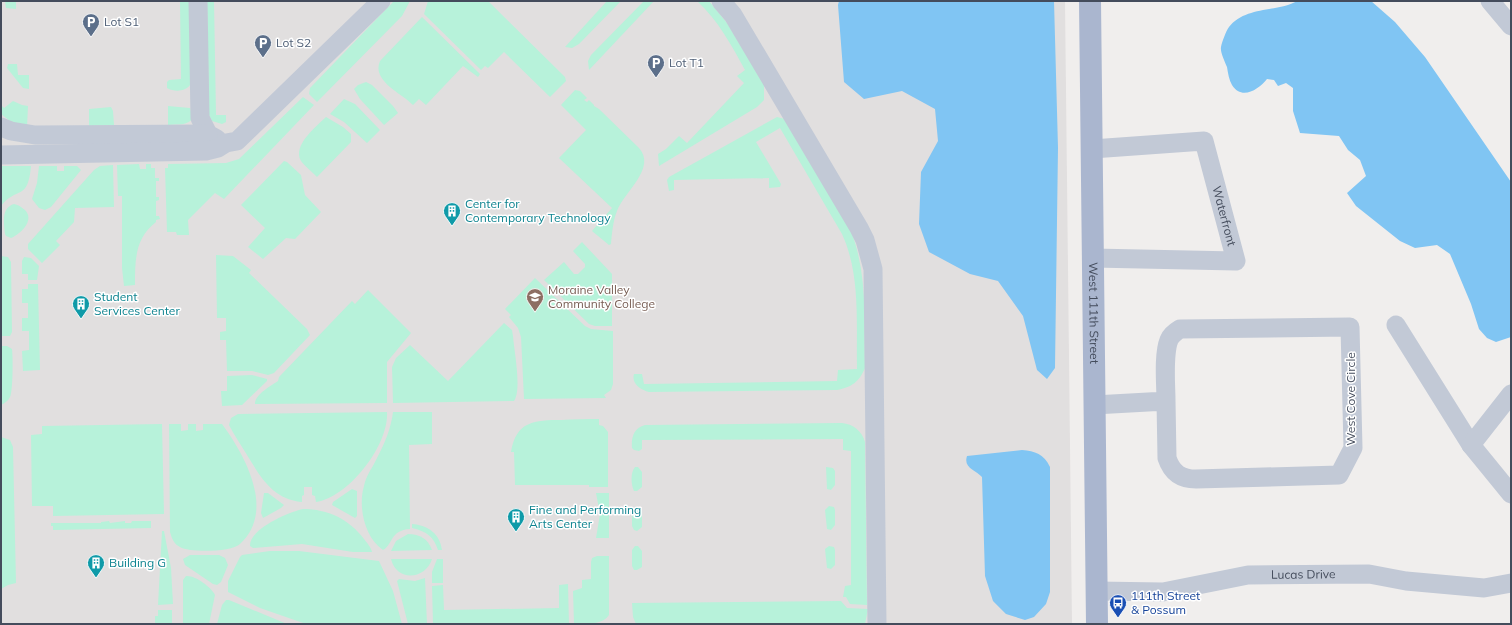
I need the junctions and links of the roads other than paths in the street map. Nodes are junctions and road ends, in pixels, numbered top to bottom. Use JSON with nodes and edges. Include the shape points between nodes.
{"nodes":[{"id":1,"x":198,"y":1,"type":"edge"},
{"id":2,"x":381,"y":1,"type":"edge"},
{"id":3,"x":721,"y":1,"type":"edge"},
{"id":4,"x":1090,"y":1,"type":"edge"},
{"id":5,"x":1490,"y":1,"type":"edge"},
{"id":6,"x":1511,"y":26,"type":"edge"},
{"id":7,"x":1,"y":126,"type":"edge"},
{"id":8,"x":208,"y":134,"type":"junction"},
{"id":9,"x":26,"y":135,"type":"junction"},
{"id":10,"x":1,"y":140,"type":"edge"},
{"id":11,"x":226,"y":143,"type":"junction"},
{"id":12,"x":1092,"y":149,"type":"junction"},
{"id":13,"x":1,"y":155,"type":"edge"},
{"id":14,"x":1093,"y":258,"type":"junction"},
{"id":15,"x":1396,"y":325,"type":"dead end"},
{"id":16,"x":1511,"y":394,"type":"edge"},
{"id":17,"x":1166,"y":402,"type":"junction"},
{"id":18,"x":1094,"y":405,"type":"junction"},
{"id":19,"x":1471,"y":445,"type":"junction"},
{"id":20,"x":1511,"y":494,"type":"edge"},
{"id":21,"x":1511,"y":583,"type":"edge"},
{"id":22,"x":1097,"y":591,"type":"junction"},
{"id":23,"x":877,"y":624,"type":"edge"},
{"id":24,"x":1097,"y":624,"type":"edge"}],
"edges":[{"from":1,"to":8,"type":"street","via":[[200,118]]},
{"from":2,"to":11,"type":"street","via":[[237,141]]},
{"from":3,"to":23,"type":"street","via":[[733,15],[760,59],[859,228],[869,252],[872,269]]},
{"from":4,"to":12,"type":"main road","name":"West 111th Street"},
{"from":5,"to":6,"type":"street"},
{"from":7,"to":9,"type":"street"},
{"from":8,"to":9,"type":"street"},
{"from":8,"to":11,"type":"street"},
{"from":9,"to":10,"type":"street"},
{"from":11,"to":13,"type":"street","via":[[206,151]]},
{"from":12,"to":14,"type":"main road","name":"West 111th Street"},
{"from":12,"to":14,"type":"street","name":"Waterfront","via":[[1204,141],[1236,261]]},
{"from":14,"to":18,"type":"main road","name":"West 111th Street"},
{"from":15,"to":19,"type":"street"},
{"from":16,"to":19,"type":"street"},
{"from":17,"to":17,"type":"street","name":"West Cove Circle","via":[[1167,458],[1170,466],[1181,477],[1196,479],[1339,475],[1352,448],[1350,327],[1180,330],[1169,340],[1167,350]]},
{"from":17,"to":18,"type":"street"},
{"from":18,"to":22,"type":"main road","name":"West 111th Street"},
{"from":19,"to":20,"type":"street"},
{"from":21,"to":22,"type":"street","name":"Lucas Drive","via":[[1484,588],[1406,581],[1369,574],[1248,575],[1163,592]]},
{"from":22,"to":24,"type":"main road","name":"West 111th Street"}]}
